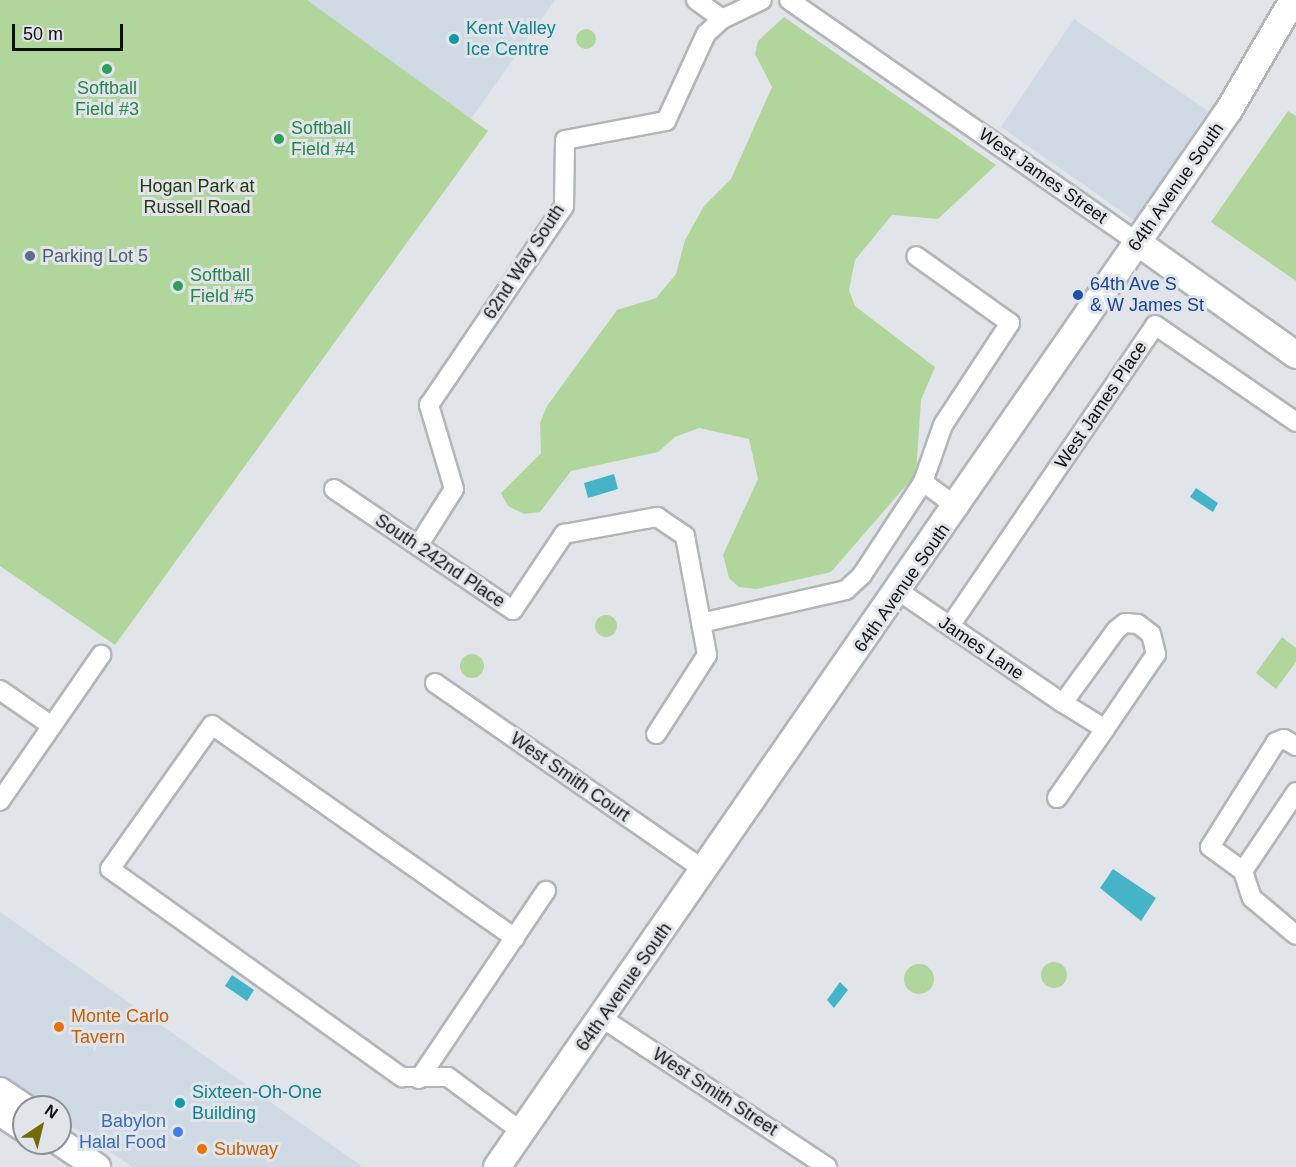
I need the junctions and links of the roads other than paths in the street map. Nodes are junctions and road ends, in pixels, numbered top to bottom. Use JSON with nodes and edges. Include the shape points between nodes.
{"nodes":[{"id":1,"x":696,"y":0,"type":"edge"},
{"id":2,"x":762,"y":0,"type":"edge"},
{"id":3,"x":789,"y":0,"type":"edge"},
{"id":4,"x":1293,"y":0,"type":"edge"},
{"id":5,"x":722,"y":19,"type":"junction"},
{"id":6,"x":1137,"y":242,"type":"junction"},
{"id":7,"x":916,"y":256,"type":"dead end"},
{"id":8,"x":1296,"y":355,"type":"edge"},
{"id":9,"x":1296,"y":422,"type":"edge"},
{"id":10,"x":923,"y":482,"type":"junction"},
{"id":11,"x":334,"y":489,"type":"dead end"},
{"id":12,"x":958,"y":508,"type":"junction"},
{"id":13,"x":418,"y":546,"type":"junction"},
{"id":14,"x":900,"y":592,"type":"junction"},
{"id":15,"x":701,"y":623,"type":"junction"},
{"id":16,"x":950,"y":626,"type":"junction"},
{"id":17,"x":101,"y":655,"type":"dead end"},
{"id":18,"x":435,"y":683,"type":"dead end"},
{"id":19,"x":0,"y":690,"type":"edge"},
{"id":20,"x":1063,"y":704,"type":"junction"},
{"id":21,"x":52,"y":726,"type":"junction"},
{"id":22,"x":1105,"y":729,"type":"junction"},
{"id":23,"x":656,"y":734,"type":"dead end"},
{"id":24,"x":1296,"y":746,"type":"edge"},
{"id":25,"x":1296,"y":792,"type":"edge"},
{"id":26,"x":1057,"y":798,"type":"dead end"},
{"id":27,"x":0,"y":801,"type":"edge"},
{"id":28,"x":706,"y":871,"type":"junction"},
{"id":29,"x":1244,"y":871,"type":"junction"},
{"id":30,"x":546,"y":891,"type":"dead end"},
{"id":31,"x":1296,"y":935,"type":"edge"},
{"id":32,"x":514,"y":938,"type":"junction"},
{"id":33,"x":602,"y":1018,"type":"junction"},
{"id":34,"x":419,"y":1079,"type":"junction"},
{"id":35,"x":522,"y":1132,"type":"junction"},
{"id":36,"x":72,"y":1150,"type":"edge"},
{"id":37,"x":97,"y":1167,"type":"edge"},
{"id":38,"x":497,"y":1167,"type":"edge"},
{"id":39,"x":827,"y":1167,"type":"edge"}],
"edges":[{"from":1,"to":5,"type":"street"},
{"from":2,"to":5,"type":"street","name":"62nd Way South"},
{"from":3,"to":6,"type":"street","name":"West James Street"},
{"from":4,"to":6,"type":"street","name":"64th Avenue South","via":[[1264,57]]},
{"from":5,"to":13,"type":"street","name":"62nd Way South","via":[[696,50],[666,121],[565,140],[564,206],[429,405],[454,489]]},
{"from":6,"to":8,"type":"street","name":"West James Street"},
{"from":6,"to":12,"type":"street","name":"64th Avenue South"},
{"from":7,"to":10,"type":"street","via":[[1010,323],[943,425]]},
{"from":9,"to":16,"type":"street","name":"West James Place","via":[[1155,325]]},
{"from":10,"to":12,"type":"street"},
{"from":10,"to":15,"type":"street","via":[[862,576],[846,590]]},
{"from":11,"to":13,"type":"street","name":"South 242nd Place"},
{"from":12,"to":14,"type":"street","name":"64th Avenue South"},
{"from":13,"to":15,"type":"street","name":"South 242nd Place","via":[[513,610],[564,534],[657,517],[685,536]]},
{"from":14,"to":16,"type":"street","name":"James Lane"},
{"from":14,"to":28,"type":"street","name":"64th Avenue South"},
{"from":15,"to":23,"type":"street","name":"South 242nd Place","via":[[706,662]]},
{"from":16,"to":20,"type":"street","name":"James Lane"},
{"from":17,"to":21,"type":"street"},
{"from":18,"to":28,"type":"street","name":"West Smith Court"},
{"from":19,"to":21,"type":"street"},
{"from":20,"to":22,"type":"street","name":"James Lane"},
{"from":20,"to":22,"type":"street","via":[[1116,630],[1125,623],[1138,624],[1151,634],[1156,654]]},
{"from":21,"to":27,"type":"street"},
{"from":22,"to":26,"type":"street"},
{"from":24,"to":29,"type":"street","via":[[1284,739],[1276,742],[1212,836],[1210,847]]},
{"from":25,"to":29,"type":"street"},
{"from":28,"to":33,"type":"street","name":"64th Avenue South"},
{"from":29,"to":31,"type":"street","via":[[1252,898]]},
{"from":30,"to":32,"type":"street"},
{"from":32,"to":34,"type":"street"},
{"from":32,"to":34,"type":"street","via":[[212,725],[110,869],[402,1077]]},
{"from":33,"to":35,"type":"street","name":"64th Avenue South"},
{"from":33,"to":39,"type":"street","name":"West Smith Street"},
{"from":34,"to":35,"type":"street","via":[[448,1077]]},
{"from":35,"to":38,"type":"street","name":"64th Avenue South"},
{"from":36,"to":37,"type":"street"}]}
